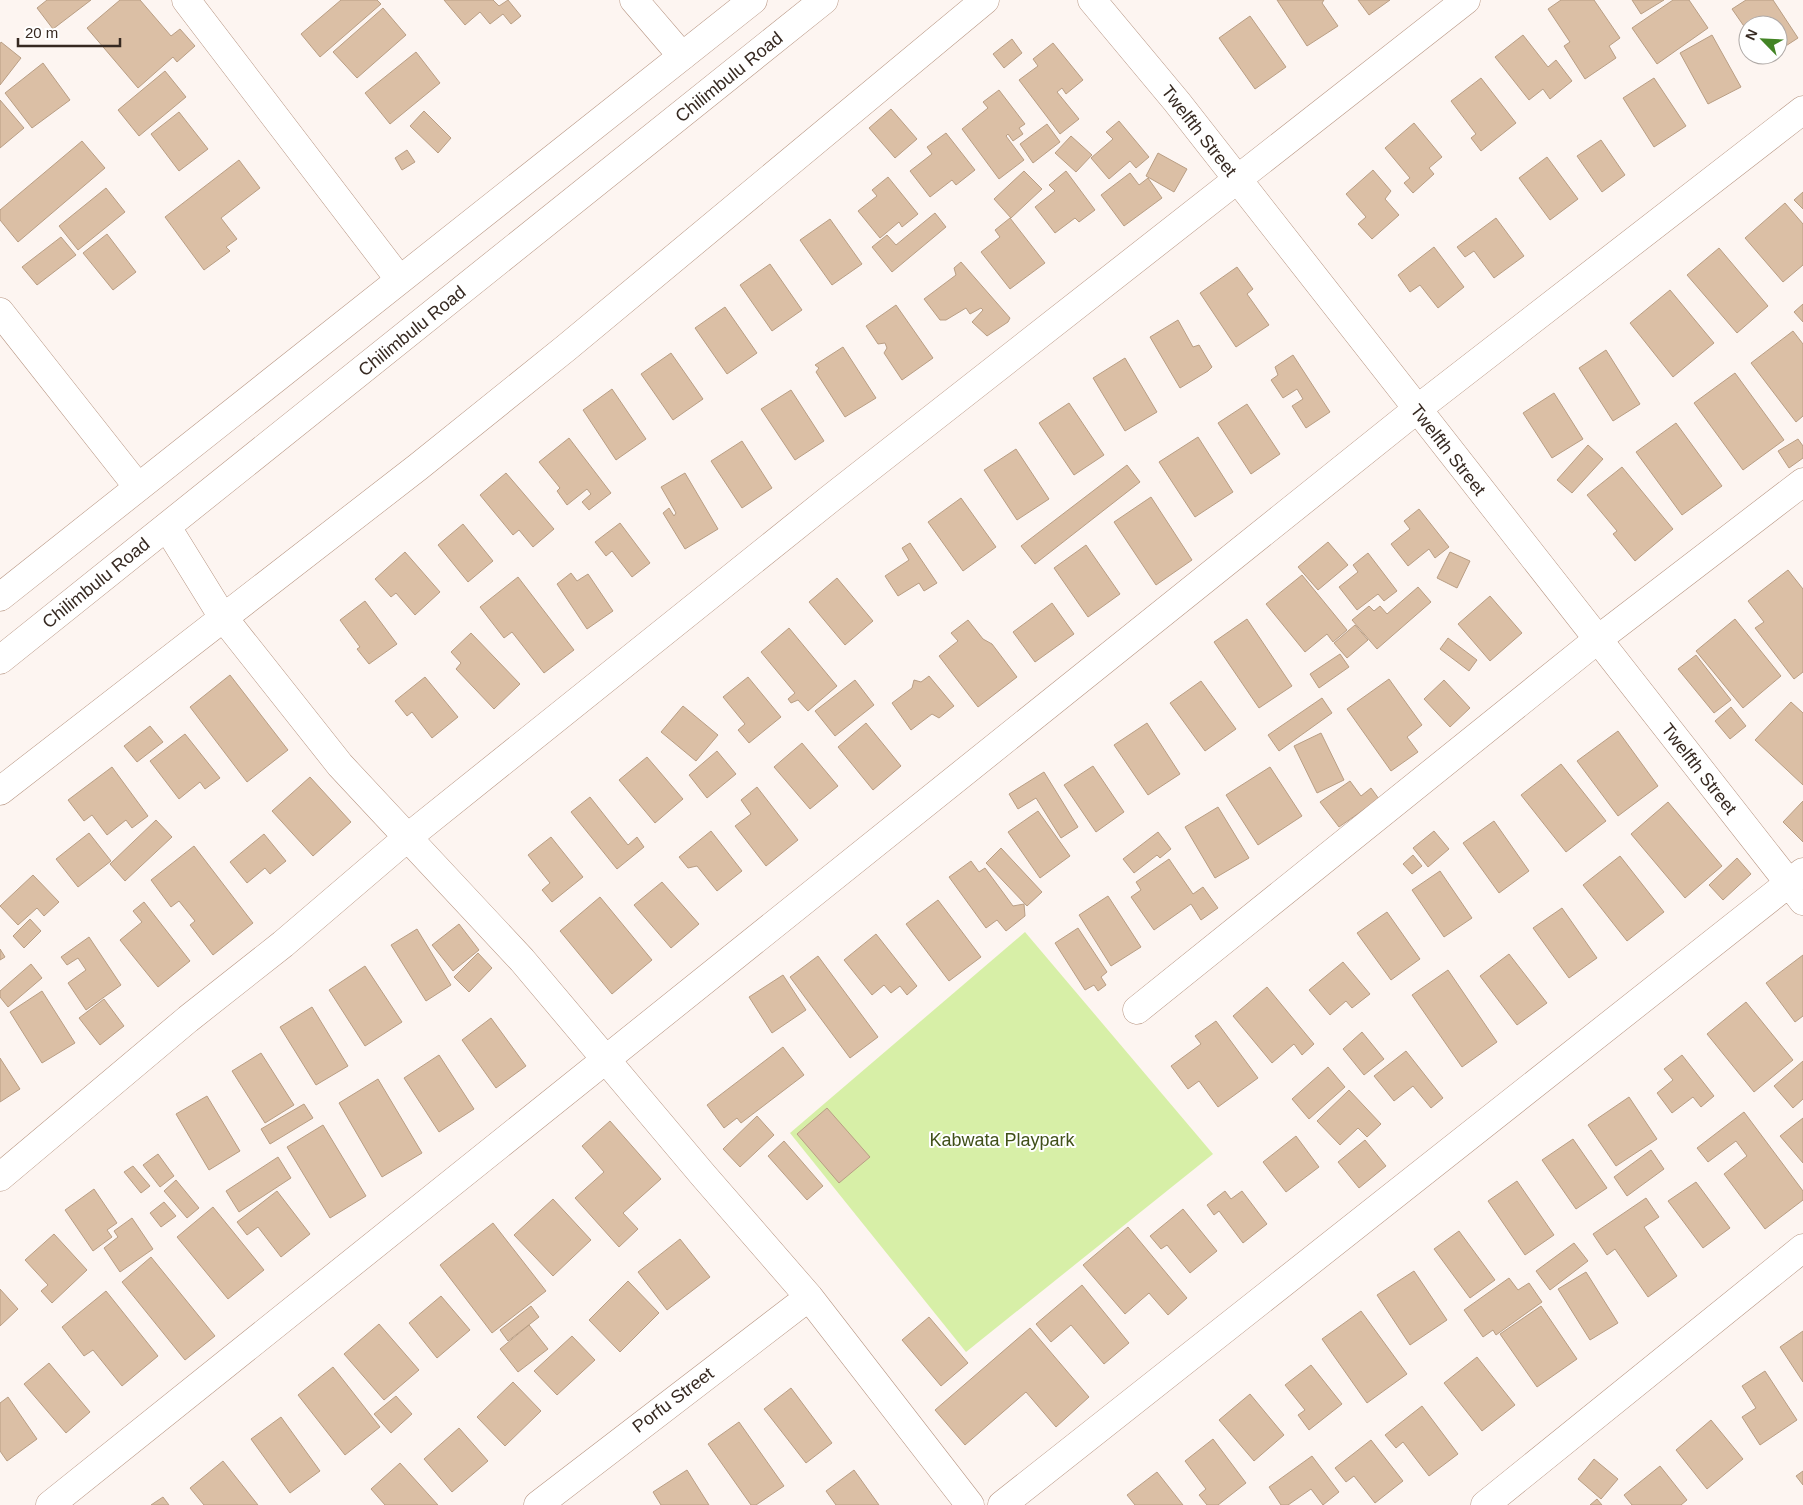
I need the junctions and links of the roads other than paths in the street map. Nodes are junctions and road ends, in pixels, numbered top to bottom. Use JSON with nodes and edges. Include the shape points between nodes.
{"nodes":[{"id":1,"x":186,"y":0,"type":"edge"},
{"id":2,"x":634,"y":0,"type":"edge"},
{"id":3,"x":753,"y":0,"type":"edge"},
{"id":4,"x":824,"y":0,"type":"edge"},
{"id":5,"x":984,"y":0,"type":"edge"},
{"id":6,"x":1092,"y":0,"type":"edge"},
{"id":7,"x":1466,"y":0,"type":"edge"},
{"id":8,"x":682,"y":56,"type":"junction"},
{"id":9,"x":1803,"y":110,"type":"edge"},
{"id":10,"x":1238,"y":180,"type":"junction"},
{"id":11,"x":399,"y":279,"type":"junction"},
{"id":12,"x":5,"y":325,"type":"edge"},
{"id":13,"x":1416,"y":410,"type":"junction"},
{"id":14,"x":1803,"y":482,"type":"edge"},
{"id":15,"x":138,"y":488,"type":"junction"},
{"id":16,"x":167,"y":527,"type":"junction"},
{"id":17,"x":0,"y":597,"type":"edge"},
{"id":18,"x":222,"y":616,"type":"junction"},
{"id":19,"x":1597,"y":640,"type":"junction"},
{"id":20,"x":0,"y":660,"type":"edge"},
{"id":21,"x":0,"y":791,"type":"edge"},
{"id":22,"x":407,"y":838,"type":"junction"},
{"id":23,"x":1798,"y":885,"type":"edge"},
{"id":24,"x":1137,"y":1010,"type":"dead end"},
{"id":25,"x":606,"y":1059,"type":"junction"},
{"id":26,"x":0,"y":1177,"type":"edge"},
{"id":27,"x":1803,"y":1248,"type":"edge"},
{"id":28,"x":809,"y":1297,"type":"junction"},
{"id":29,"x":50,"y":1505,"type":"edge"},
{"id":30,"x":538,"y":1505,"type":"edge"},
{"id":31,"x":970,"y":1505,"type":"edge"},
{"id":32,"x":1002,"y":1505,"type":"edge"},
{"id":33,"x":1485,"y":1505,"type":"edge"}],
"edges":[{"from":1,"to":11,"type":"street"},
{"from":2,"to":8,"type":"street"},
{"from":3,"to":8,"type":"street"},
{"from":4,"to":16,"type":"street","name":"Chilimbulu Road"},
{"from":5,"to":18,"type":"street","via":[[566,348],[418,467]]},
{"from":6,"to":10,"type":"street","name":"Twelfth Street"},
{"from":7,"to":10,"type":"street"},
{"from":8,"to":11,"type":"street"},
{"from":9,"to":13,"type":"street"},
{"from":10,"to":13,"type":"street","name":"Twelfth Street"},
{"from":10,"to":22,"type":"street","via":[[839,492]]},
{"from":11,"to":15,"type":"street"},
{"from":12,"to":15,"type":"street"},
{"from":13,"to":19,"type":"street","name":"Twelfth Street"},
{"from":13,"to":25,"type":"street"},
{"from":14,"to":19,"type":"street"},
{"from":15,"to":17,"type":"street"},
{"from":16,"to":18,"type":"street"},
{"from":16,"to":20,"type":"street","name":"Chilimbulu Road"},
{"from":18,"to":21,"type":"street"},
{"from":18,"to":22,"type":"street","via":[[340,765]]},
{"from":19,"to":23,"type":"street","name":"Twelfth Street"},
{"from":19,"to":24,"type":"street"},
{"from":22,"to":25,"type":"street","via":[[522,960]]},
{"from":22,"to":26,"type":"street"},
{"from":23,"to":32,"type":"street"},
{"from":25,"to":28,"type":"street"},
{"from":25,"to":29,"type":"street"},
{"from":27,"to":33,"type":"street"},
{"from":28,"to":30,"type":"street","name":"Porfu Street"},
{"from":28,"to":31,"type":"street"}]}
